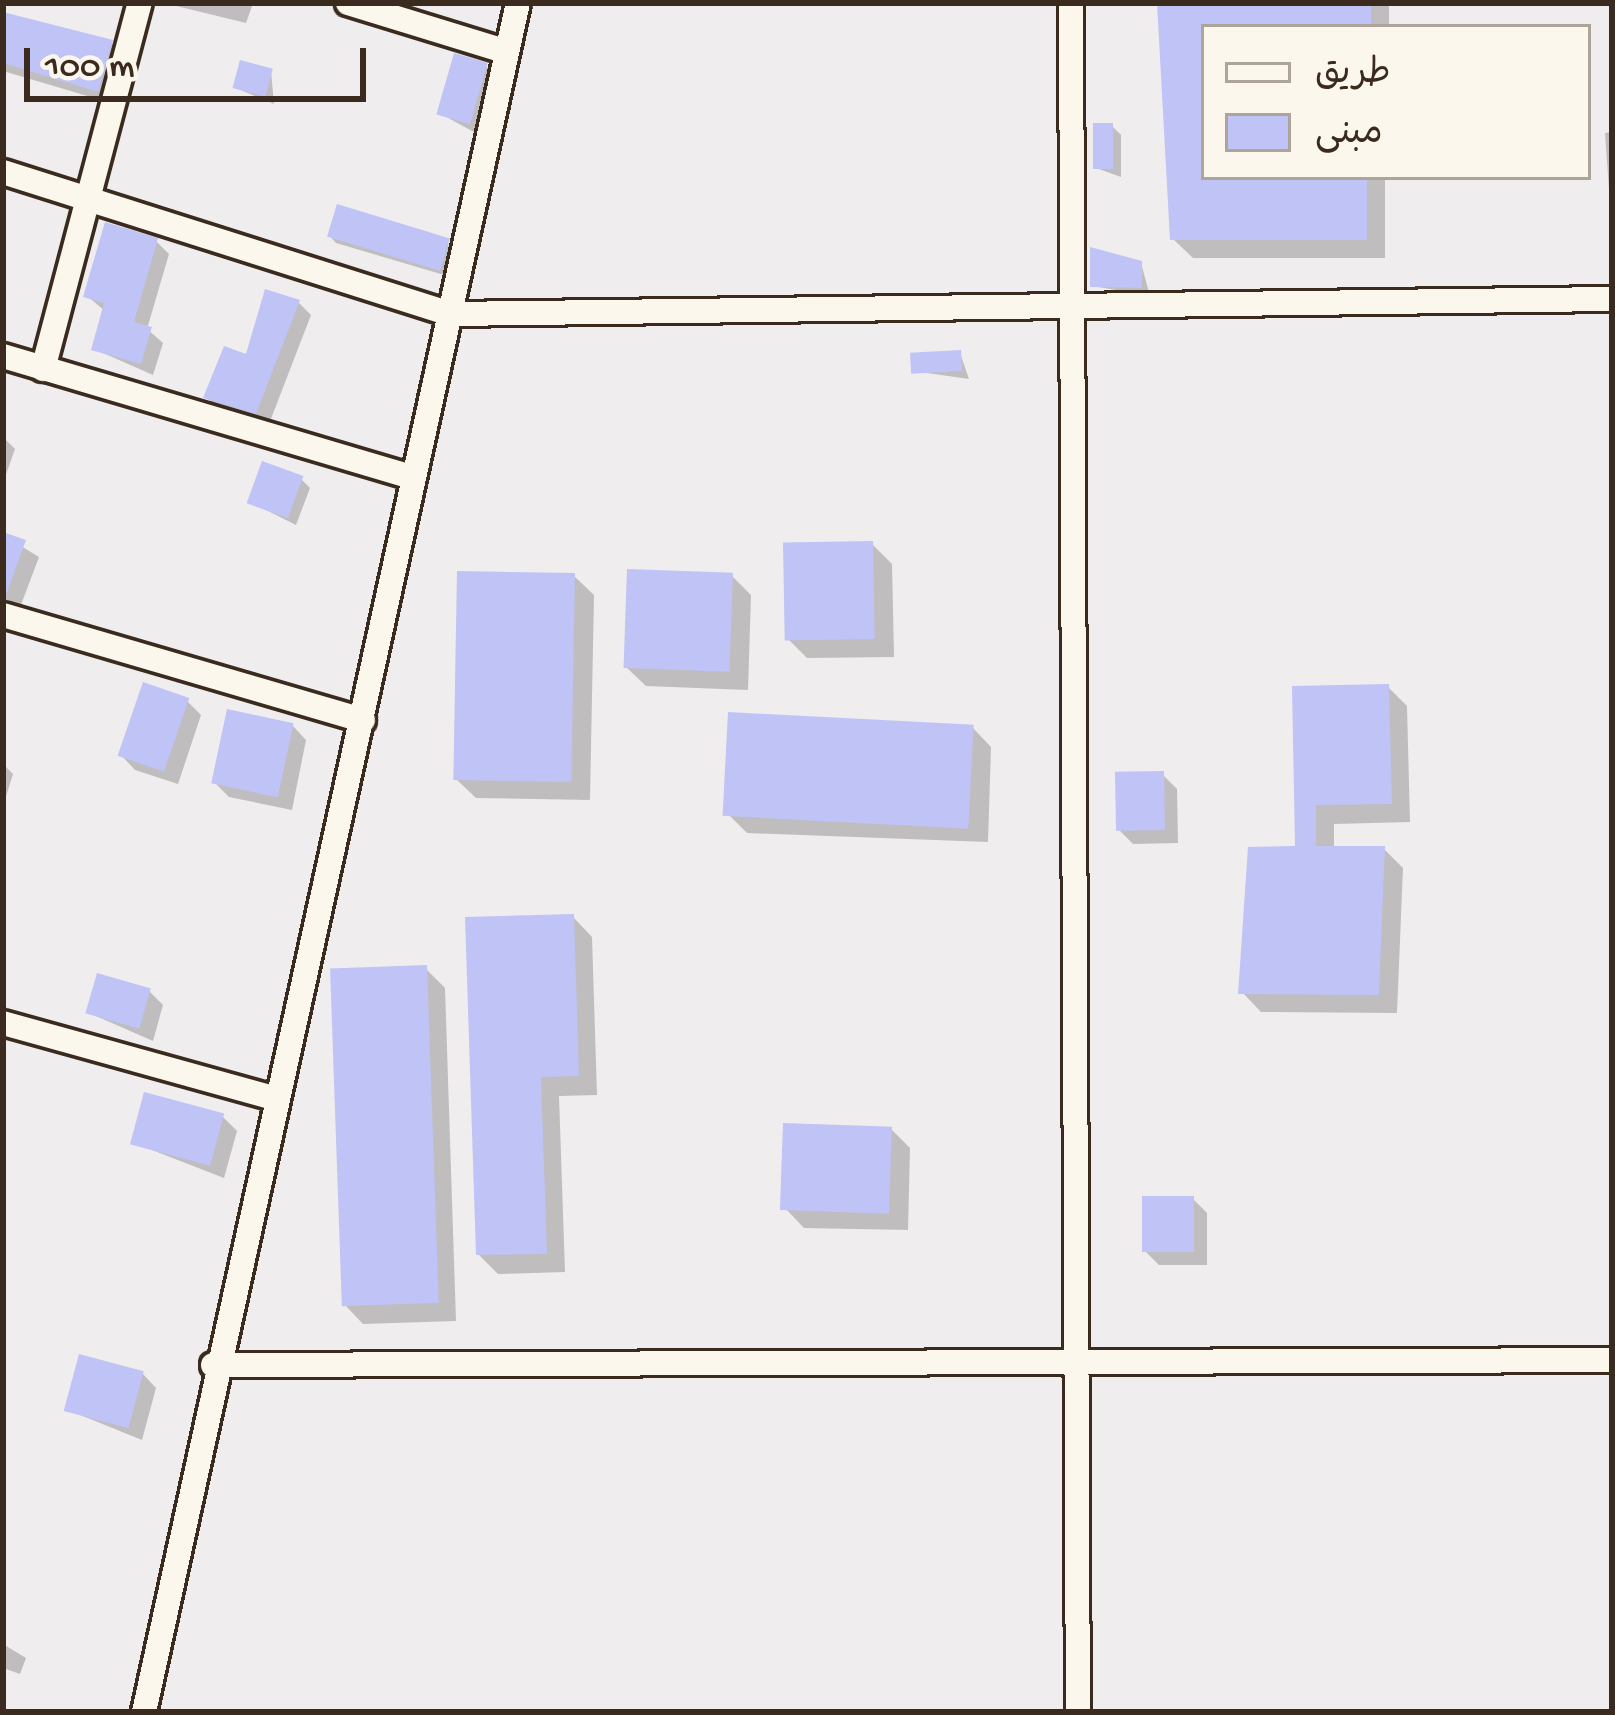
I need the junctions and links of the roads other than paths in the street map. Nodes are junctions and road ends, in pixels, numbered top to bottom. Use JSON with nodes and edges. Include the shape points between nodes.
{"nodes":[{"id":1,"x":140,"y":3,"type":"edge"},
{"id":2,"x":348,"y":3,"type":"edge"},
{"id":3,"x":518,"y":3,"type":"edge"},
{"id":4,"x":1071,"y":3,"type":"edge"},
{"id":5,"x":507,"y":52,"type":"junction"},
{"id":6,"x":3,"y":172,"type":"edge"},
{"id":7,"x":85,"y":196,"type":"junction"},
{"id":8,"x":1612,"y":299,"type":"edge"},
{"id":9,"x":1076,"y":306,"type":"junction"},
{"id":10,"x":450,"y":314,"type":"junction"},
{"id":11,"x":3,"y":356,"type":"edge"},
{"id":12,"x":43,"y":369,"type":"junction"},
{"id":13,"x":408,"y":476,"type":"junction"},
{"id":14,"x":3,"y":615,"type":"edge"},
{"id":15,"x":363,"y":720,"type":"junction"},
{"id":16,"x":3,"y":1023,"type":"edge"},
{"id":17,"x":273,"y":1098,"type":"junction"},
{"id":18,"x":1612,"y":1360,"type":"edge"},
{"id":19,"x":213,"y":1365,"type":"junction"},
{"id":20,"x":1078,"y":1368,"type":"junction"},
{"id":21,"x":144,"y":1712,"type":"edge"},
{"id":22,"x":1078,"y":1712,"type":"edge"}],
"edges":[{"from":1,"to":7,"type":"street"},
{"from":2,"to":5,"type":"street"},
{"from":3,"to":5,"type":"street"},
{"from":4,"to":9,"type":"street"},
{"from":5,"to":10,"type":"street"},
{"from":6,"to":7,"type":"street"},
{"from":7,"to":10,"type":"street"},
{"from":7,"to":12,"type":"street"},
{"from":8,"to":9,"type":"street"},
{"from":9,"to":10,"type":"street"},
{"from":9,"to":20,"type":"street"},
{"from":10,"to":13,"type":"street"},
{"from":11,"to":12,"type":"street"},
{"from":12,"to":13,"type":"street"},
{"from":13,"to":15,"type":"street"},
{"from":14,"to":15,"type":"street"},
{"from":15,"to":17,"type":"street"},
{"from":16,"to":17,"type":"street"},
{"from":17,"to":19,"type":"street"},
{"from":18,"to":20,"type":"street"},
{"from":19,"to":20,"type":"street"},
{"from":19,"to":21,"type":"street"},
{"from":20,"to":22,"type":"street"}]}
